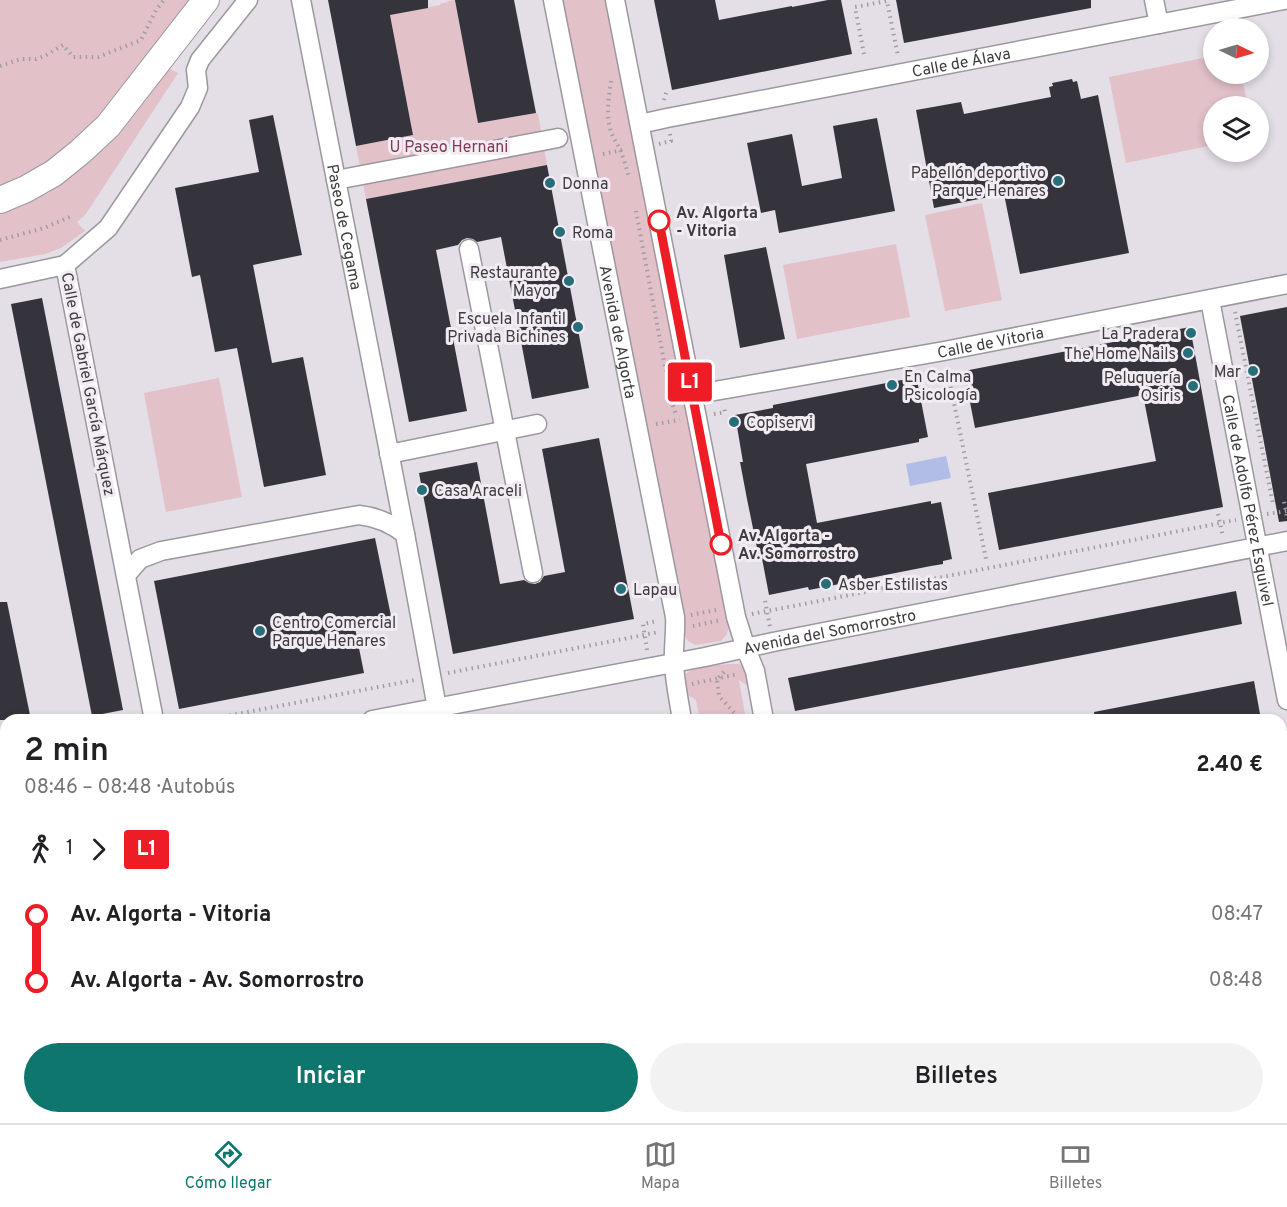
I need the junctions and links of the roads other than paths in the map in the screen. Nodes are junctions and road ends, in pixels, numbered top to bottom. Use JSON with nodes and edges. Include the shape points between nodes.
{"nodes":[{"id":1,"x":206,"y":0,"type":"edge"},
{"id":2,"x":248,"y":0,"type":"edge"},
{"id":3,"x":301,"y":0,"type":"edge"},
{"id":4,"x":553,"y":0,"type":"edge"},
{"id":5,"x":615,"y":0,"type":"edge"},
{"id":6,"x":1154,"y":0,"type":"edge"},
{"id":7,"x":1284,"y":0,"type":"edge"},
{"id":8,"x":1159,"y":24,"type":"junction"},
{"id":9,"x":640,"y":124,"type":"junction"},
{"id":10,"x":558,"y":138,"type":"dead end"},
{"id":11,"x":336,"y":180,"type":"junction"},
{"id":12,"x":0,"y":200,"type":"edge"},
{"id":13,"x":469,"y":249,"type":"dead end"},
{"id":14,"x":65,"y":265,"type":"junction"},
{"id":15,"x":0,"y":279,"type":"edge"},
{"id":16,"x":1287,"y":284,"type":"edge"},
{"id":17,"x":1210,"y":300,"type":"junction"},
{"id":18,"x":692,"y":395,"type":"junction"},
{"id":19,"x":537,"y":424,"type":"dead end"},
{"id":20,"x":505,"y":431,"type":"junction"},
{"id":21,"x":389,"y":454,"type":"junction"},
{"id":22,"x":405,"y":534,"type":"junction"},
{"id":23,"x":1287,"y":541,"type":"edge"},
{"id":24,"x":1258,"y":547,"type":"junction"},
{"id":25,"x":533,"y":573,"type":"dead end"},
{"id":26,"x":126,"y":575,"type":"junction"},
{"id":27,"x":746,"y":649,"type":"junction"},
{"id":28,"x":674,"y":662,"type":"junction"},
{"id":29,"x":1287,"y":700,"type":"edge"},
{"id":30,"x":437,"y":708,"type":"junction"},
{"id":31,"x":153,"y":714,"type":"edge"},
{"id":32,"x":404,"y":714,"type":"edge"},
{"id":33,"x":681,"y":714,"type":"edge"},
{"id":34,"x":763,"y":714,"type":"edge"}],
"edges":[{"from":1,"to":12,"type":"street","via":[[108,126],[54,173]]},
{"from":2,"to":14,"type":"street","name":"Calle de Gabriel García Márquez","via":[[200,60],[196,69],[198,88],[190,107],[144,176],[108,228]]},
{"from":3,"to":11,"type":"street","name":"Paseo de Cegama"},
{"from":4,"to":28,"type":"street","name":"Avenida de Algorta","via":[[675,617]]},
{"from":5,"to":9,"type":"street"},
{"from":6,"to":8,"type":"street"},
{"from":7,"to":8,"type":"street","name":"Calle de Álava"},
{"from":8,"to":9,"type":"street","name":"Calle de Álava"},
{"from":9,"to":18,"type":"street"},
{"from":10,"to":11,"type":"street"},
{"from":11,"to":21,"type":"street","name":"Paseo de Cegama"},
{"from":13,"to":20,"type":"street"},
{"from":14,"to":15,"type":"street"},
{"from":14,"to":26,"type":"street","name":"Calle de Gabriel García Márquez"},
{"from":16,"to":17,"type":"street","name":"Calle de Vitoria"},
{"from":17,"to":18,"type":"street","name":"Calle de Vitoria"},
{"from":17,"to":24,"type":"street","name":"Calle de Adolfo Pérez Esquivel"},
{"from":18,"to":27,"type":"street","via":[[734,607]]},
{"from":19,"to":20,"type":"street"},
{"from":20,"to":21,"type":"street"},
{"from":20,"to":25,"type":"street"},
{"from":21,"to":22,"type":"street","name":"Paseo de Cegama"},
{"from":22,"to":26,"type":"street","via":[[374,517],[359,515],[160,551],[140,559]]},
{"from":22,"to":30,"type":"street","name":"Paseo de Cegama"},
{"from":23,"to":24,"type":"street","name":"Avenida del Somorrostro"},
{"from":24,"to":27,"type":"street","name":"Avenida del Somorrostro"},
{"from":24,"to":29,"type":"street","name":"Calle de Adolfo Pérez Esquivel"},
{"from":26,"to":31,"type":"street","name":"Calle de Gabriel García Márquez"},
{"from":27,"to":28,"type":"street","name":"Avenida del Somorrostro"},
{"from":27,"to":34,"type":"street","via":[[755,671]]},
{"from":28,"to":30,"type":"street","name":"Avenida del Somorrostro"},
{"from":28,"to":33,"type":"street","name":"Avenida de Algorta"},
{"from":30,"to":32,"type":"street","name":"Avenida del Somorrostro"}]}
